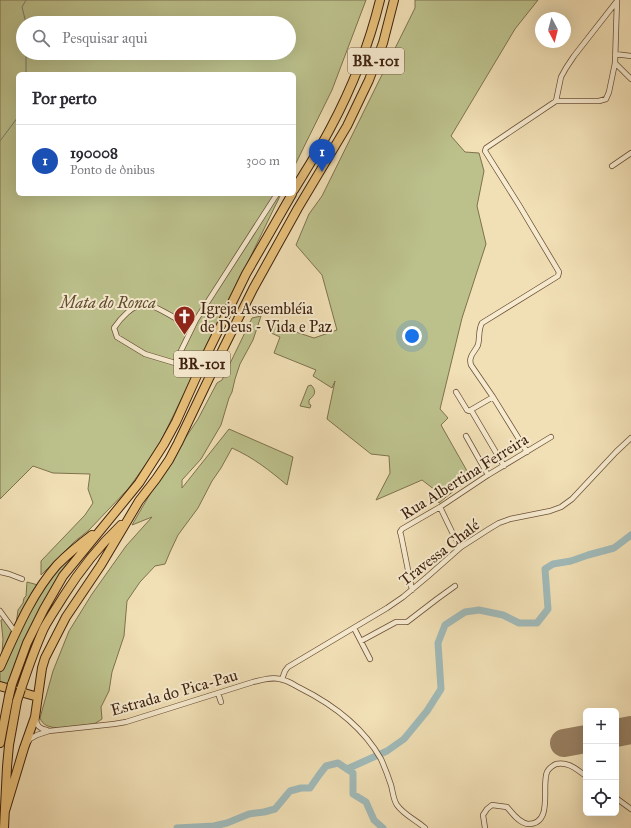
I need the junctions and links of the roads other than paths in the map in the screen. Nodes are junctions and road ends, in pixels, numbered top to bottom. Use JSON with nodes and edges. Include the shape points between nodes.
{"nodes":[{"id":1,"x":380,"y":0,"type":"edge"},
{"id":2,"x":394,"y":0,"type":"edge"},
{"id":3,"x":617,"y":1,"type":"edge"},
{"id":4,"x":616,"y":54,"type":"junction"},
{"id":5,"x":631,"y":56,"type":"edge"},
{"id":6,"x":615,"y":63,"type":"junction"},
{"id":7,"x":631,"y":79,"type":"edge"},
{"id":8,"x":556,"y":101,"type":"junction"},
{"id":9,"x":631,"y":152,"type":"edge"},
{"id":10,"x":612,"y":166,"type":"dead end"},
{"id":11,"x":298,"y":179,"type":"edge"},
{"id":12,"x":276,"y":196,"type":"edge"},
{"id":13,"x":291,"y":196,"type":"edge"},
{"id":14,"x":192,"y":328,"type":"junction"},
{"id":15,"x":456,"y":392,"type":"dead end"},
{"id":16,"x":493,"y":397,"type":"junction"},
{"id":17,"x":470,"y":411,"type":"junction"},
{"id":18,"x":466,"y":436,"type":"dead end"},
{"id":19,"x":551,"y":436,"type":"dead end"},
{"id":20,"x":631,"y":438,"type":"edge"},
{"id":21,"x":527,"y":452,"type":"junction"},
{"id":22,"x":504,"y":466,"type":"junction"},
{"id":23,"x":488,"y":475,"type":"junction"},
{"id":24,"x":440,"y":507,"type":"junction"},
{"id":25,"x":128,"y":519,"type":"junction"},
{"id":26,"x":102,"y":527,"type":"junction"},
{"id":27,"x":461,"y":547,"type":"junction"},
{"id":28,"x":0,"y":572,"type":"edge"},
{"id":29,"x":22,"y":579,"type":"dead end"},
{"id":30,"x":455,"y":586,"type":"dead end"},
{"id":31,"x":412,"y":590,"type":"junction"},
{"id":32,"x":0,"y":611,"type":"edge"},
{"id":33,"x":354,"y":628,"type":"junction"},
{"id":34,"x":16,"y":633,"type":"junction"},
{"id":35,"x":361,"y":641,"type":"junction"},
{"id":36,"x":370,"y":659,"type":"dead end"},
{"id":37,"x":0,"y":667,"type":"edge"},
{"id":38,"x":282,"y":679,"type":"junction"},
{"id":39,"x":0,"y":686,"type":"edge"},
{"id":40,"x":218,"y":693,"type":"junction"},
{"id":41,"x":38,"y":697,"type":"junction"},
{"id":42,"x":221,"y":702,"type":"dead end"},
{"id":43,"x":35,"y":716,"type":"junction"},
{"id":44,"x":49,"y":731,"type":"junction"},
{"id":45,"x":0,"y":743,"type":"edge"},
{"id":46,"x":24,"y":748,"type":"junction"},
{"id":47,"x":583,"y":774,"type":"edge"},
{"id":48,"x":619,"y":800,"type":"edge"},
{"id":49,"x":631,"y":809,"type":"edge"},
{"id":50,"x":5,"y":811,"type":"junction"},
{"id":51,"x":4,"y":828,"type":"edge"},
{"id":52,"x":425,"y":828,"type":"edge"},
{"id":53,"x":485,"y":828,"type":"edge"}],
"edges":[{"from":1,"to":11,"type":"highway","number":"BR-101","via":[[354,80],[330,129]]},
{"from":2,"to":25,"type":"highway","number":"BR-101","via":[[382,43],[350,120],[250,293],[169,460]]},
{"from":3,"to":4,"type":"street"},
{"from":3,"to":8,"type":"street","via":[[566,68],[561,77]]},
{"from":4,"to":5,"type":"street"},
{"from":4,"to":6,"type":"street"},
{"from":6,"to":7,"type":"street"},
{"from":6,"to":8,"type":"street","via":[[609,92],[604,100]]},
{"from":8,"to":16,"type":"street","via":[[489,145],[485,151],[558,270],[558,276],[482,323],[478,344],[470,360]]},
{"from":9,"to":10,"type":"street"},
{"from":12,"to":14,"type":"street"},
{"from":13,"to":26,"type":"highway","number":"BR-101","via":[[246,274],[164,444],[139,482]]},
{"from":14,"to":14,"type":"street","via":[[175,363],[145,354],[117,337],[114,328],[120,319],[136,306],[145,304],[154,306]]},
{"from":15,"to":17,"type":"street"},
{"from":16,"to":17,"type":"street"},
{"from":16,"to":21,"type":"street"},
{"from":17,"to":22,"type":"street"},
{"from":18,"to":23,"type":"street"},
{"from":19,"to":21,"type":"street","name":"Rua Albertina Ferreira"},
{"from":20,"to":27,"type":"street","name":"Travessa Chalé","via":[[566,504],[550,511],[499,523]]},
{"from":21,"to":22,"type":"street","name":"Rua Albertina Ferreira"},
{"from":22,"to":23,"type":"street","name":"Rua Albertina Ferreira"},
{"from":23,"to":24,"type":"street","name":"Rua Albertina Ferreira"},
{"from":24,"to":27,"type":"street"},
{"from":24,"to":31,"type":"street","name":"Rua Albertina Ferreira","via":[[401,530]]},
{"from":25,"to":41,"type":"highway","via":[[66,617],[45,658]]},
{"from":25,"to":50,"type":"highway","number":"BR-101","bridge":true,"via":[[94,553],[44,628],[17,701],[9,745]]},
{"from":26,"to":34,"type":"highway","via":[[57,566],[34,597]]},
{"from":26,"to":45,"type":"highway","number":"BR-101","bridge":true,"via":[[63,576],[27,643],[8,696]]},
{"from":27,"to":31,"type":"street","name":"Travessa Chalé"},
{"from":28,"to":29,"type":"street"},
{"from":30,"to":35,"type":"street","via":[[407,622],[396,622]]},
{"from":31,"to":33,"type":"street","name":"Travessa Chalé"},
{"from":32,"to":34,"type":"street"},
{"from":33,"to":35,"type":"street"},
{"from":33,"to":38,"type":"street","name":"Travessa Chalé","via":[[288,667]]},
{"from":34,"to":37,"type":"highway"},
{"from":35,"to":36,"type":"street"},
{"from":38,"to":40,"type":"street","name":"Estrada do Pica-Pau","via":[[266,679]]},
{"from":38,"to":52,"type":"street","via":[[314,695],[341,713],[364,735],[388,773],[396,804]]},
{"from":39,"to":41,"type":"highway"},
{"from":40,"to":42,"type":"street"},
{"from":40,"to":44,"type":"street","name":"Estrada do Pica-Pau","via":[[126,722]]},
{"from":41,"to":43,"type":"highway"},
{"from":43,"to":44,"type":"street","via":[[39,727]]},
{"from":43,"to":46,"type":"highway"},
{"from":44,"to":46,"type":"street","name":"Estrada do Pica-Pau","via":[[30,739]]},
{"from":46,"to":50,"type":"highway"},
{"from":47,"to":53,"type":"street","via":[[566,763],[555,764],[546,773],[545,805],[538,821],[526,824],[507,807],[492,805],[483,815]]},
{"from":48,"to":49,"type":"street"},
{"from":50,"to":51,"type":"highway","number":"BR-101"}]}
